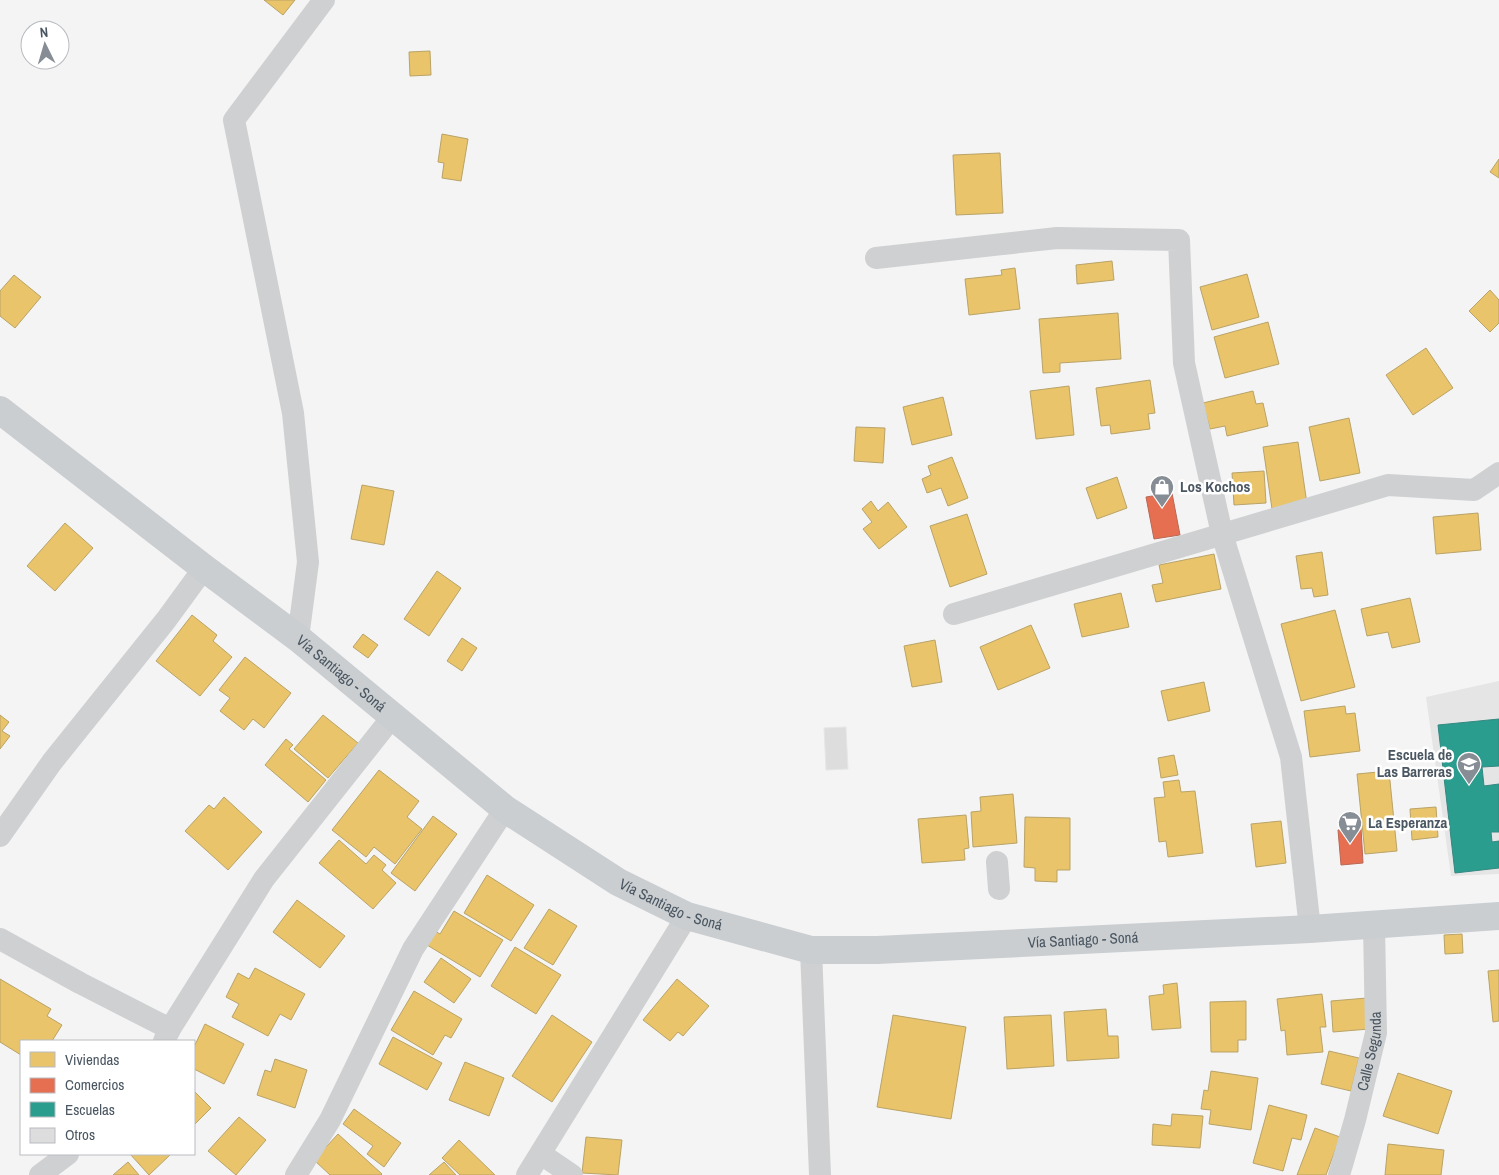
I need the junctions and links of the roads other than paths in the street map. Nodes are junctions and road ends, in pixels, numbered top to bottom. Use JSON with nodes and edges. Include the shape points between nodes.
{"nodes":[{"id":1,"x":324,"y":0,"type":"edge"},
{"id":2,"x":876,"y":258,"type":"dead end"},
{"id":3,"x":0,"y":410,"type":"edge"},
{"id":4,"x":1499,"y":473,"type":"edge"},
{"id":5,"x":1222,"y":534,"type":"junction"},
{"id":6,"x":204,"y":568,"type":"junction"},
{"id":7,"x":954,"y":614,"type":"dead end"},
{"id":8,"x":298,"y":638,"type":"junction"},
{"id":9,"x":393,"y":716,"type":"junction"},
{"id":10,"x":505,"y":809,"type":"junction"},
{"id":11,"x":0,"y":836,"type":"edge"},
{"id":12,"x":997,"y":862,"type":"dead end"},
{"id":13,"x":998,"y":889,"type":"dead end"},
{"id":14,"x":687,"y":916,"type":"junction"},
{"id":15,"x":1499,"y":916,"type":"edge"},
{"id":16,"x":1374,"y":925,"type":"junction"},
{"id":17,"x":1310,"y":929,"type":"junction"},
{"id":18,"x":0,"y":939,"type":"edge"},
{"id":19,"x":811,"y":950,"type":"junction"},
{"id":20,"x":167,"y":1035,"type":"edge"},
{"id":21,"x":541,"y":1154,"type":"junction"},
{"id":22,"x":67,"y":1155,"type":"edge"},
{"id":23,"x":40,"y":1175,"type":"edge"},
{"id":24,"x":296,"y":1175,"type":"edge"},
{"id":25,"x":527,"y":1175,"type":"edge"},
{"id":26,"x":572,"y":1175,"type":"edge"},
{"id":27,"x":820,"y":1175,"type":"edge"},
{"id":28,"x":1338,"y":1175,"type":"edge"}],
"edges":[{"from":1,"to":8,"type":"street","via":[[234,120],[293,413],[308,562]]},
{"from":2,"to":5,"type":"street","via":[[1057,238],[1179,240],[1184,363]]},
{"from":3,"to":6,"type":"main road","name":"Vía Santiago - Soná"},
{"from":4,"to":5,"type":"street","via":[[1474,490],[1388,485]]},
{"from":5,"to":7,"type":"street"},
{"from":5,"to":17,"type":"street","via":[[1291,757]]},
{"from":6,"to":8,"type":"main road","name":"Vía Santiago - Soná"},
{"from":6,"to":11,"type":"street","via":[[52,762]]},
{"from":8,"to":9,"type":"main road","name":"Vía Santiago - Soná"},
{"from":9,"to":10,"type":"main road","name":"Vía Santiago - Soná"},
{"from":9,"to":20,"type":"street","via":[[264,879]]},
{"from":10,"to":14,"type":"main road","name":"Vía Santiago - Soná","via":[[618,882]]},
{"from":10,"to":24,"type":"street","via":[[413,949],[330,1120]]},
{"from":12,"to":13,"type":"street"},
{"from":14,"to":19,"type":"main road","name":"Vía Santiago - Soná"},
{"from":14,"to":21,"type":"street"},
{"from":15,"to":16,"type":"main road","name":"Vía Santiago - Soná"},
{"from":16,"to":17,"type":"main road","name":"Vía Santiago - Soná"},
{"from":16,"to":28,"type":"street","name":"Calle Segunda","via":[[1376,1033]]},
{"from":17,"to":19,"type":"main road","name":"Vía Santiago - Soná","via":[[877,950]]},
{"from":18,"to":20,"type":"street"},
{"from":19,"to":27,"type":"street"},
{"from":21,"to":25,"type":"street"},
{"from":21,"to":26,"type":"street"},
{"from":22,"to":23,"type":"street"}]}
